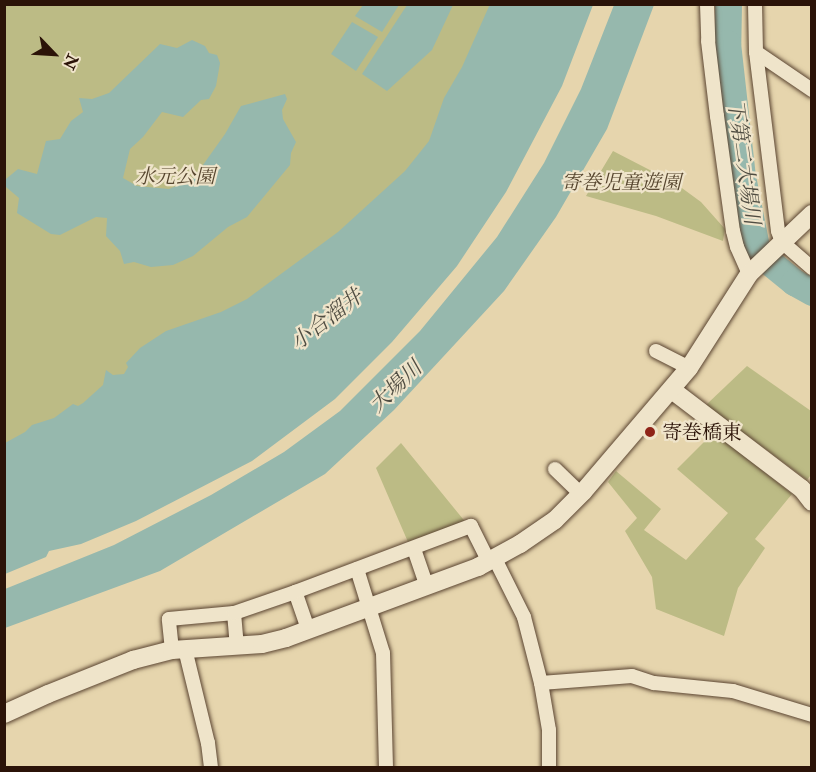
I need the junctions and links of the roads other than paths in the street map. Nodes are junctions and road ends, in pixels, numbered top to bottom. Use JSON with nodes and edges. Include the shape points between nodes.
{"nodes":[{"id":1,"x":707,"y":4,"type":"edge"},
{"id":2,"x":755,"y":4,"type":"edge"},
{"id":3,"x":756,"y":52,"type":"junction"},
{"id":4,"x":812,"y":90,"type":"edge"},
{"id":5,"x":812,"y":214,"type":"edge"},
{"id":6,"x":779,"y":245,"type":"junction"},
{"id":7,"x":812,"y":268,"type":"edge"},
{"id":8,"x":753,"y":271,"type":"junction"},
{"id":9,"x":656,"y":351,"type":"dead end"},
{"id":10,"x":689,"y":368,"type":"junction"},
{"id":11,"x":672,"y":390,"type":"junction"},
{"id":12,"x":555,"y":469,"type":"dead end"},
{"id":13,"x":581,"y":494,"type":"junction"},
{"id":14,"x":812,"y":502,"type":"edge"},
{"id":15,"x":414,"y":549,"type":"junction"},
{"id":16,"x":492,"y":561,"type":"junction"},
{"id":17,"x":357,"y":569,"type":"junction"},
{"id":18,"x":427,"y":585,"type":"junction"},
{"id":19,"x":295,"y":592,"type":"junction"},
{"id":20,"x":370,"y":606,"type":"junction"},
{"id":21,"x":234,"y":614,"type":"junction"},
{"id":22,"x":309,"y":629,"type":"junction"},
{"id":23,"x":237,"y":645,"type":"junction"},
{"id":24,"x":179,"y":650,"type":"junction"},
{"id":25,"x":541,"y":682,"type":"junction"},
{"id":26,"x":4,"y":714,"type":"edge"},
{"id":27,"x":812,"y":715,"type":"edge"},
{"id":28,"x":211,"y":768,"type":"edge"},
{"id":29,"x":386,"y":768,"type":"edge"},
{"id":30,"x":549,"y":768,"type":"edge"}],
"edges":[{"from":1,"to":8,"type":"street","via":[[714,95],[733,231],[737,248]]},
{"from":2,"to":3,"type":"street"},
{"from":3,"to":4,"type":"street"},
{"from":3,"to":6,"type":"street"},
{"from":5,"to":6,"type":"street"},
{"from":6,"to":7,"type":"street"},
{"from":6,"to":8,"type":"street"},
{"from":8,"to":10,"type":"street"},
{"from":9,"to":10,"type":"street"},
{"from":10,"to":11,"type":"street"},
{"from":11,"to":13,"type":"street"},
{"from":11,"to":14,"type":"street","via":[[802,489]]},
{"from":12,"to":13,"type":"street"},
{"from":13,"to":16,"type":"street","via":[[555,520]]},
{"from":15,"to":16,"type":"street","via":[[471,526]]},
{"from":15,"to":17,"type":"street"},
{"from":15,"to":18,"type":"street"},
{"from":16,"to":18,"type":"street"},
{"from":16,"to":25,"type":"street","via":[[524,616]]},
{"from":17,"to":19,"type":"street"},
{"from":17,"to":20,"type":"street"},
{"from":18,"to":20,"type":"street"},
{"from":19,"to":21,"type":"street"},
{"from":19,"to":22,"type":"street"},
{"from":20,"to":22,"type":"street"},
{"from":20,"to":29,"type":"street","via":[[383,652]]},
{"from":21,"to":23,"type":"street"},
{"from":21,"to":24,"type":"street","via":[[169,619]]},
{"from":22,"to":23,"type":"street","via":[[270,642]]},
{"from":23,"to":24,"type":"street"},
{"from":24,"to":26,"type":"street","via":[[91,676]]},
{"from":24,"to":28,"type":"street","via":[[208,743]]},
{"from":25,"to":27,"type":"street","via":[[632,676],[654,683],[733,691]]},
{"from":25,"to":30,"type":"street","via":[[549,730]]}]}
